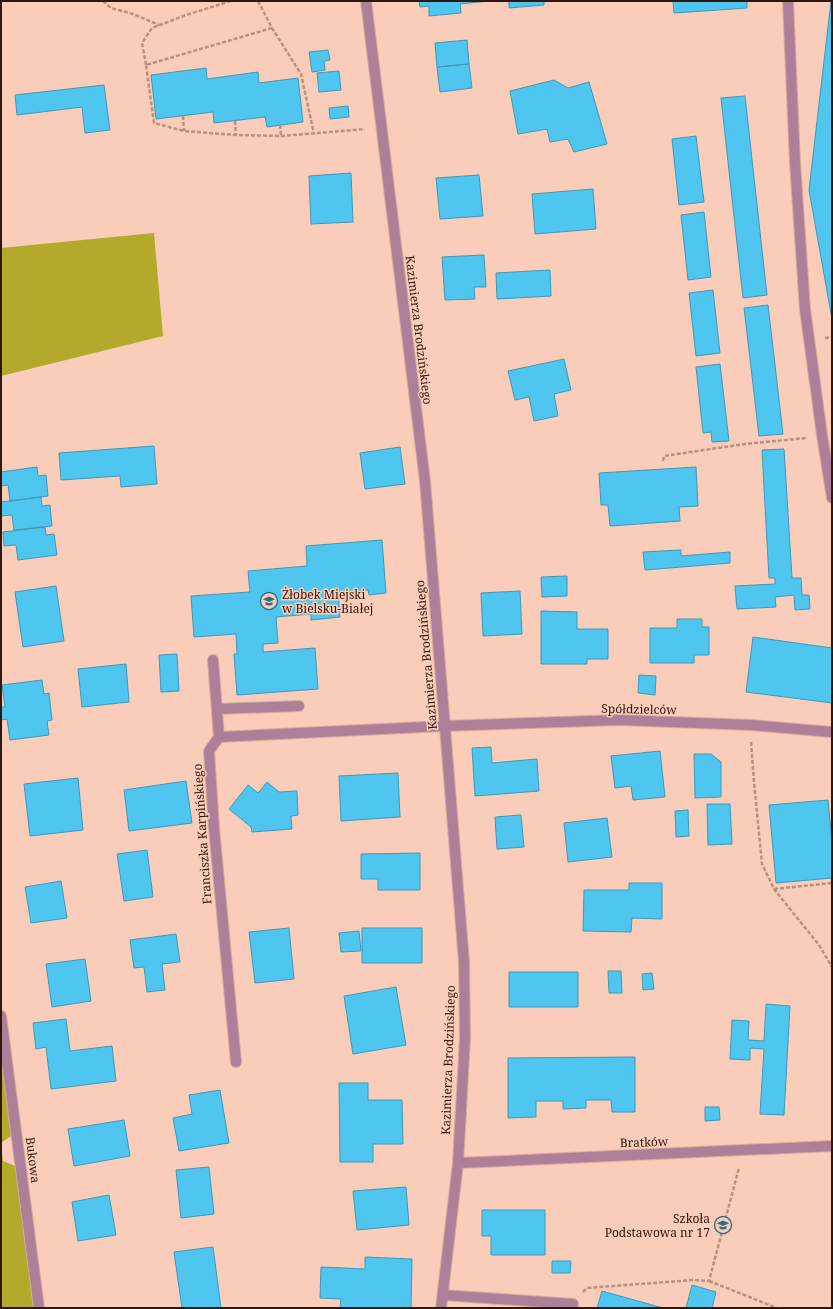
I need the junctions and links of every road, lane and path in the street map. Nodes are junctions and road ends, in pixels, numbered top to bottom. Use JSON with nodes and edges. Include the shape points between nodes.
{"nodes":[{"id":1,"x":103,"y":1,"type":"edge"},
{"id":2,"x":231,"y":1,"type":"edge"},
{"id":3,"x":258,"y":1,"type":"edge"},
{"id":4,"x":366,"y":1,"type":"edge"},
{"id":5,"x":788,"y":1,"type":"edge"},
{"id":6,"x":159,"y":25,"type":"junction"},
{"id":7,"x":272,"y":28,"type":"junction"},
{"id":8,"x":146,"y":65,"type":"junction"},
{"id":9,"x":183,"y":116,"type":"dead end"},
{"id":10,"x":235,"y":121,"type":"dead end"},
{"id":11,"x":280,"y":125,"type":"dead end"},
{"id":12,"x":381,"y":127,"type":"junction"},
{"id":13,"x":184,"y":131,"type":"junction"},
{"id":14,"x":314,"y":134,"type":"junction"},
{"id":15,"x":236,"y":136,"type":"junction"},
{"id":16,"x":281,"y":136,"type":"junction"},
{"id":17,"x":822,"y":435,"type":"junction"},
{"id":18,"x":663,"y":461,"type":"dead end"},
{"id":19,"x":832,"y":498,"type":"edge"},
{"id":20,"x":213,"y":660,"type":"dead end"},
{"id":21,"x":299,"y":706,"type":"dead end"},
{"id":22,"x":217,"y":709,"type":"junction"},
{"id":23,"x":750,"y":725,"type":"junction"},
{"id":24,"x":444,"y":726,"type":"junction"},
{"id":25,"x":832,"y":732,"type":"edge"},
{"id":26,"x":219,"y":737,"type":"junction"},
{"id":27,"x":832,"y":883,"type":"edge"},
{"id":28,"x":774,"y":889,"type":"junction"},
{"id":29,"x":832,"y":966,"type":"edge"},
{"id":30,"x":1,"y":1016,"type":"edge"},
{"id":31,"x":236,"y":1062,"type":"dead end"},
{"id":32,"x":832,"y":1146,"type":"edge"},
{"id":33,"x":458,"y":1162,"type":"junction"},
{"id":34,"x":740,"y":1166,"type":"dead end"},
{"id":35,"x":709,"y":1281,"type":"junction"},
{"id":36,"x":442,"y":1295,"type":"junction"},
{"id":37,"x":572,"y":1306,"type":"edge"},
{"id":38,"x":39,"y":1308,"type":"edge"},
{"id":39,"x":441,"y":1308,"type":"edge"},
{"id":40,"x":777,"y":1308,"type":"edge"}],
"edges":[{"from":1,"to":6,"type":"path","via":[[111,8]]},
{"from":2,"to":6,"type":"path"},
{"from":3,"to":7,"type":"path"},
{"from":4,"to":12,"type":"street","name":"Kazimierza Brodzińskiego"},
{"from":5,"to":17,"type":"street","via":[[805,309]]},
{"from":6,"to":8,"type":"path","via":[[152,28],[142,43]]},
{"from":7,"to":8,"type":"path"},
{"from":7,"to":14,"type":"path","via":[[301,74]]},
{"from":8,"to":13,"type":"path","via":[[154,123]]},
{"from":9,"to":13,"type":"path"},
{"from":10,"to":15,"type":"path"},
{"from":11,"to":16,"type":"path"},
{"from":12,"to":14,"type":"path"},
{"from":12,"to":24,"type":"street","name":"Kazimierza Brodzińskiego","via":[[425,481]]},
{"from":13,"to":15,"type":"path"},
{"from":14,"to":16,"type":"path"},
{"from":15,"to":16,"type":"path"},
{"from":17,"to":18,"type":"path","via":[[664,456]]},
{"from":17,"to":19,"type":"street"},
{"from":20,"to":22,"type":"street"},
{"from":21,"to":22,"type":"street"},
{"from":22,"to":26,"type":"street"},
{"from":23,"to":24,"type":"street","name":"Spółdzielców","via":[[619,720]]},
{"from":23,"to":25,"type":"street","name":"Spółdzielców"},
{"from":23,"to":28,"type":"path","via":[[762,864]]},
{"from":24,"to":26,"type":"street"},
{"from":24,"to":33,"type":"street","name":"Kazimierza Brodzińskiego","via":[[464,962],[465,1038]]},
{"from":26,"to":31,"type":"street","name":"Franciszka Karpińskiego","via":[[209,751]]},
{"from":27,"to":28,"type":"path"},
{"from":28,"to":29,"type":"path","via":[[819,945]]},
{"from":30,"to":38,"type":"street","name":"Bukowa"},
{"from":32,"to":33,"type":"street","name":"Bratków"},
{"from":33,"to":36,"type":"street","name":"Kazimierza Brodzińskiego"},
{"from":34,"to":35,"type":"path"},
{"from":35,"to":37,"type":"path","via":[[587,1288]]},
{"from":35,"to":40,"type":"path"},
{"from":36,"to":37,"type":"street"},
{"from":36,"to":39,"type":"street","name":"Kazimierza Brodzińskiego"}]}
